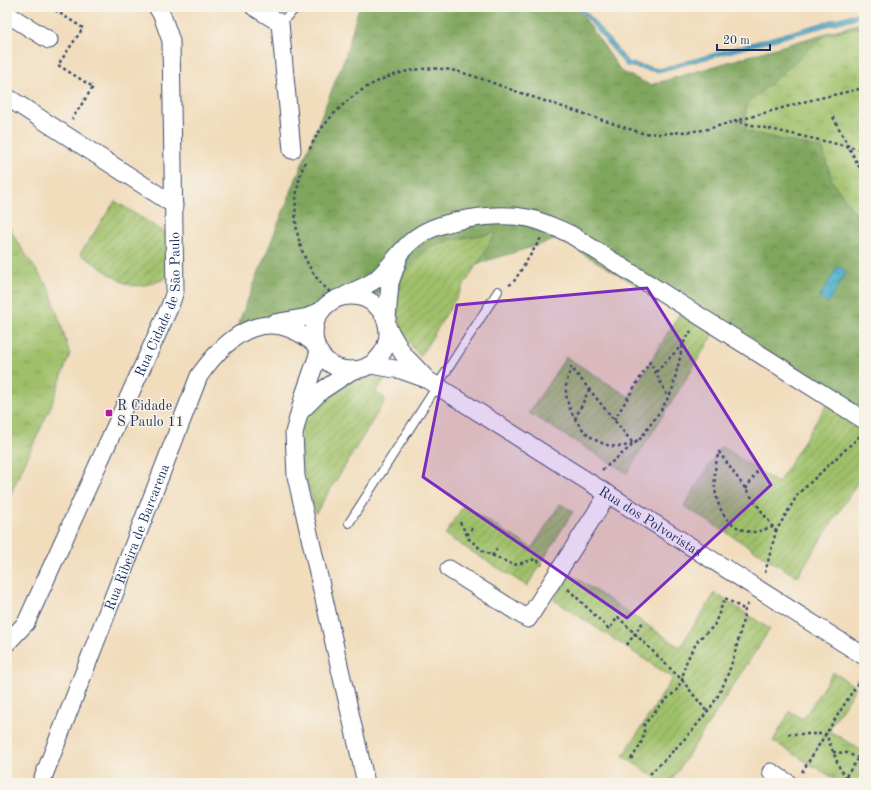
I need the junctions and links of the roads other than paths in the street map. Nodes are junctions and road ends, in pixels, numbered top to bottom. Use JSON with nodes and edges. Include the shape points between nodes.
{"nodes":[{"id":1,"x":157,"y":7,"type":"edge"},
{"id":2,"x":254,"y":7,"type":"edge"},
{"id":3,"x":297,"y":7,"type":"edge"},
{"id":4,"x":7,"y":14,"type":"edge"},
{"id":5,"x":280,"y":23,"type":"junction"},
{"id":6,"x":49,"y":40,"type":"dead end"},
{"id":7,"x":7,"y":97,"type":"edge"},
{"id":8,"x":292,"y":150,"type":"dead end"},
{"id":9,"x":174,"y":205,"type":"junction"},
{"id":10,"x":403,"y":250,"type":"junction"},
{"id":11,"x":498,"y":291,"type":"road end"},
{"id":12,"x":341,"y":297,"type":"junction"},
{"id":13,"x":322,"y":310,"type":"junction"},
{"id":14,"x":270,"y":324,"type":"junction"},
{"id":15,"x":388,"y":324,"type":"junction"},
{"id":16,"x":318,"y":349,"type":"junction"},
{"id":17,"x":371,"y":365,"type":"junction"},
{"id":18,"x":353,"y":370,"type":"junction"},
{"id":19,"x":432,"y":382,"type":"junction"},
{"id":20,"x":298,"y":415,"type":"junction"},
{"id":21,"x":864,"y":420,"type":"edge"},
{"id":22,"x":608,"y":494,"type":"junction"},
{"id":23,"x":349,"y":523,"type":"dead end"},
{"id":24,"x":449,"y":569,"type":"dead end"},
{"id":25,"x":7,"y":643,"type":"edge"},
{"id":26,"x":864,"y":656,"type":"edge"},
{"id":27,"x":771,"y":772,"type":"dead end"},
{"id":28,"x":793,"y":780,"type":"edge"},
{"id":29,"x":41,"y":783,"type":"edge"},
{"id":30,"x":366,"y":783,"type":"edge"}],
"edges":[{"from":1,"to":9,"type":"street","name":"Rua Cidade de São Paulo","via":[[171,41]]},
{"from":2,"to":5,"type":"street"},
{"from":3,"to":5,"type":"lane"},
{"from":4,"to":6,"type":"street"},
{"from":5,"to":8,"type":"street"},
{"from":7,"to":9,"type":"street"},
{"from":9,"to":25,"type":"street","name":"Rua Cidade de São Paulo","via":[[175,284],[170,306],[26,623]]},
{"from":10,"to":12,"type":"street","via":[[375,280]]},
{"from":10,"to":15,"type":"street","via":[[393,271],[388,298]]},
{"from":10,"to":21,"type":"street","via":[[430,229],[485,216],[528,218],[549,224],[570,234]]},
{"from":11,"to":19,"type":"lane"},
{"from":12,"to":13,"type":"street"},
{"from":12,"to":15,"type":"street","via":[[358,295],[370,300],[380,308]]},
{"from":13,"to":14,"type":"street","name":"Rua Ribeira de Barcarena","via":[[308,316]]},
{"from":13,"to":16,"type":"street","via":[[314,327]]},
{"from":14,"to":16,"type":"street","name":"Rua Ribeira de Barcarena","via":[[278,324],[303,334]]},
{"from":14,"to":29,"type":"street","name":"Rua Ribeira de Barcarena","via":[[248,329],[232,339],[199,376]]},
{"from":15,"to":17,"type":"street","via":[[385,350]]},
{"from":15,"to":19,"type":"street","name":"Rua dos Polvoristas","via":[[403,354]]},
{"from":16,"to":18,"type":"street","via":[[334,366]]},
{"from":16,"to":20,"type":"street"},
{"from":17,"to":18,"type":"street"},
{"from":17,"to":19,"type":"street","name":"Rua dos Polvoristas","via":[[401,370]]},
{"from":18,"to":20,"type":"street","via":[[321,391]]},
{"from":19,"to":22,"type":"street","name":"Rua dos Polvoristas"},
{"from":19,"to":23,"type":"lane"},
{"from":20,"to":30,"type":"street","via":[[294,433],[296,476]]},
{"from":22,"to":24,"type":"street","via":[[528,619]]},
{"from":22,"to":26,"type":"street","name":"Rua dos Polvoristas"},
{"from":27,"to":28,"type":"street"}]}
